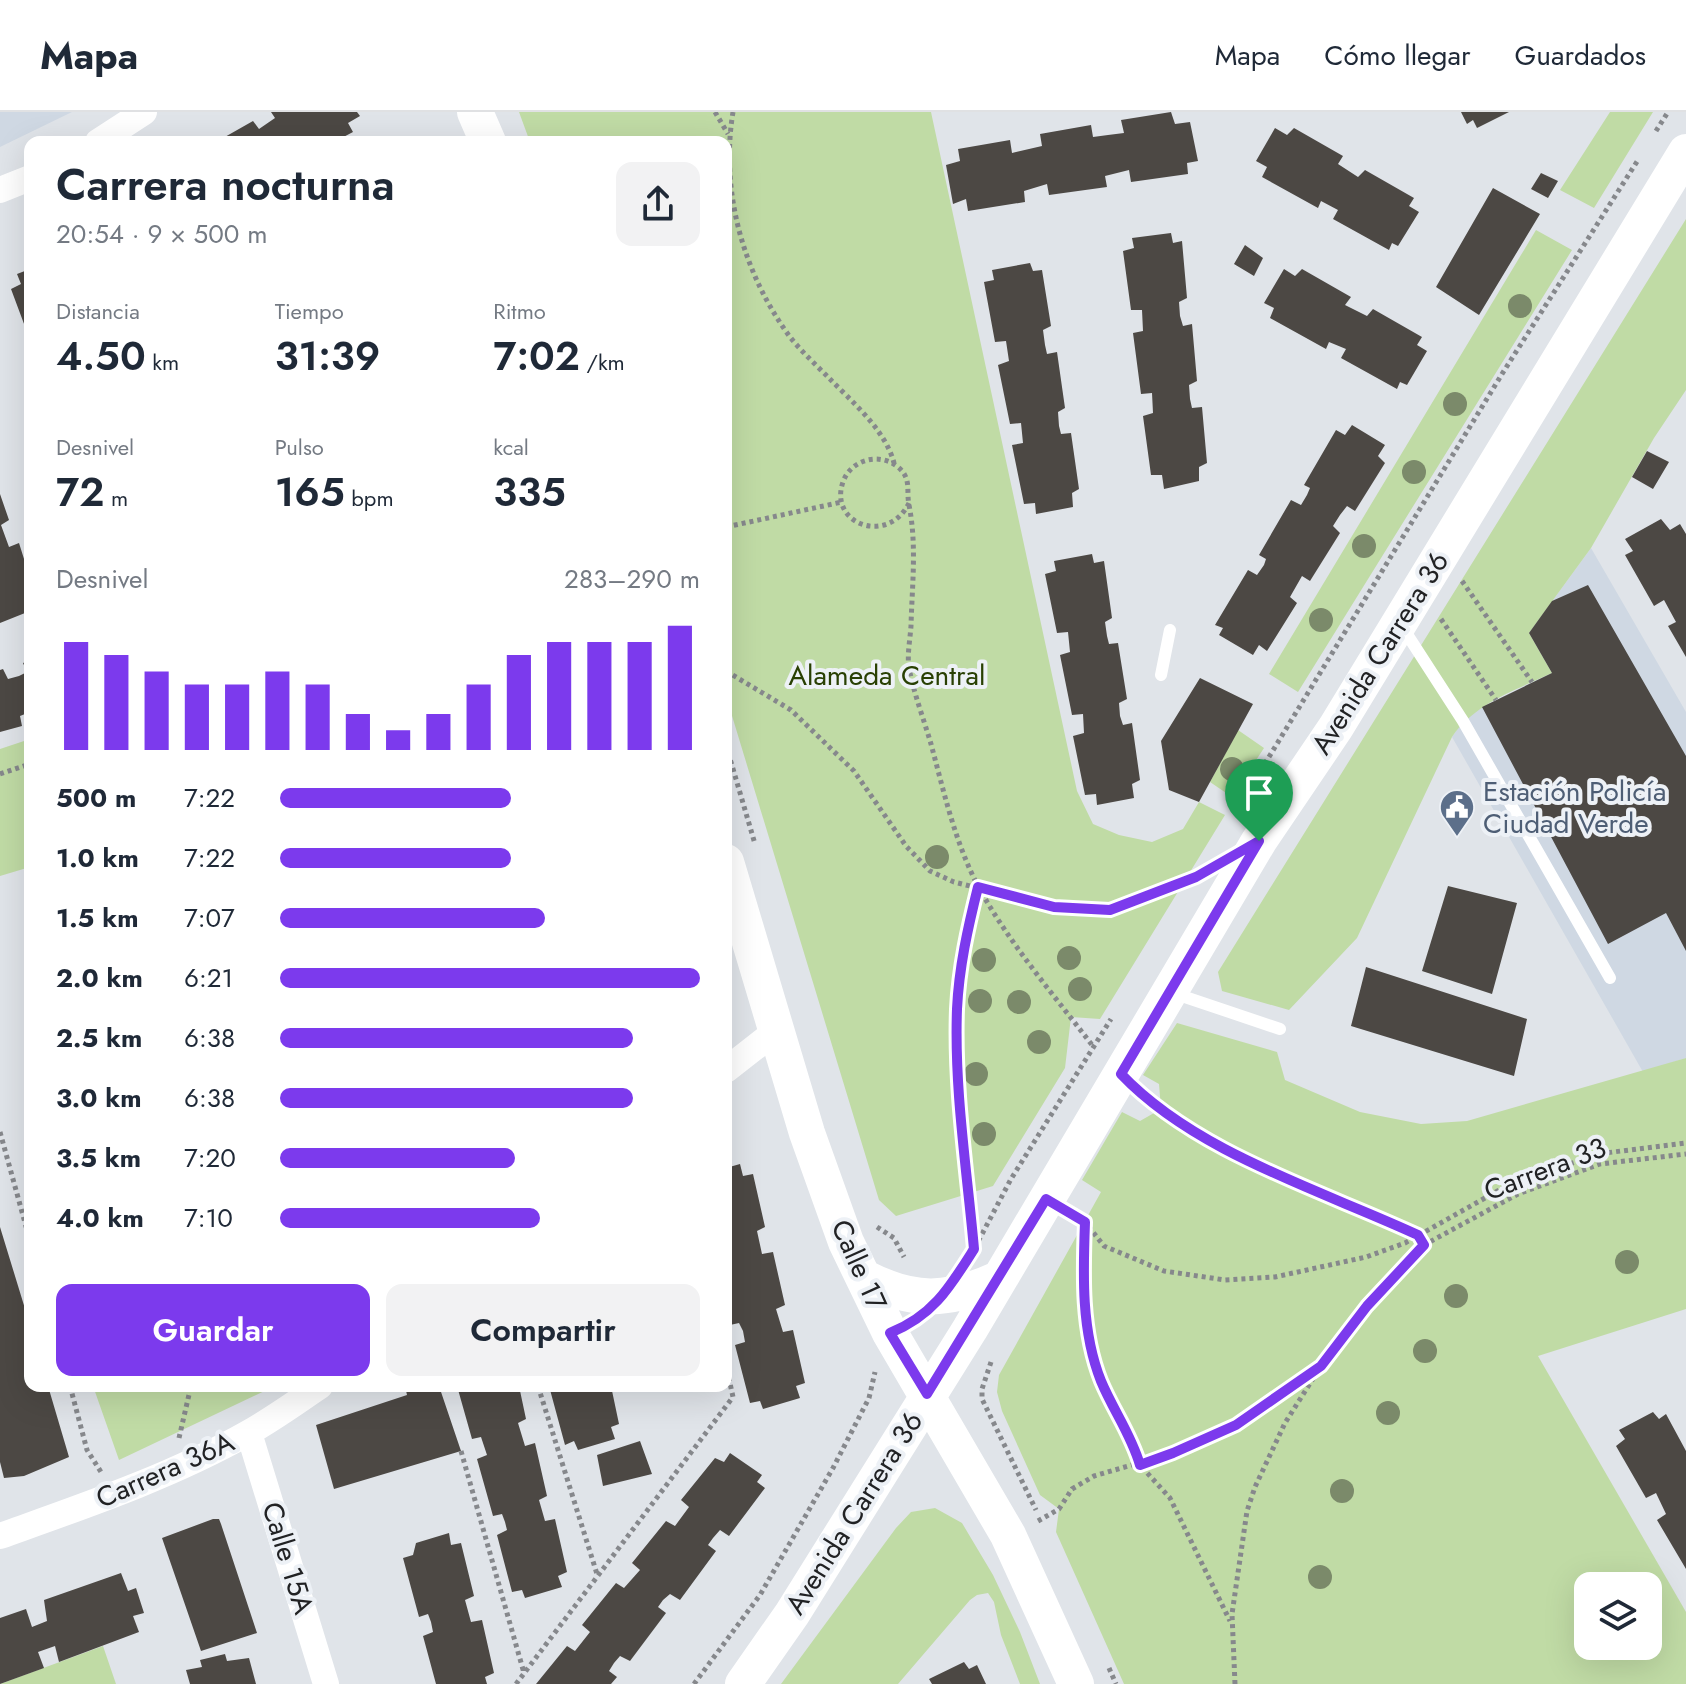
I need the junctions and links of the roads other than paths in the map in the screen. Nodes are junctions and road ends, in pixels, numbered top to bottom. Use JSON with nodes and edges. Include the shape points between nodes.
{"nodes":[{"id":1,"x":144,"y":112,"type":"edge"},
{"id":2,"x":475,"y":112,"type":"edge"},
{"id":3,"x":107,"y":136,"type":"edge"},
{"id":4,"x":485,"y":136,"type":"edge"},
{"id":5,"x":1686,"y":152,"type":"edge"},
{"id":6,"x":24,"y":180,"type":"edge"},
{"id":7,"x":0,"y":190,"type":"edge"},
{"id":8,"x":1400,"y":623,"type":"junction"},
{"id":9,"x":1170,"y":630,"type":"dead end"},
{"id":10,"x":1161,"y":675,"type":"dead end"},
{"id":11,"x":741,"y":857,"type":"edge"},
{"id":12,"x":1610,"y":978,"type":"dead end"},
{"id":13,"x":1170,"y":992,"type":"junction"},
{"id":14,"x":1280,"y":1029,"type":"dead end"},
{"id":15,"x":776,"y":1031,"type":"junction"},
{"id":16,"x":732,"y":1065,"type":"edge"},
{"id":17,"x":863,"y":1277,"type":"junction"},
{"id":18,"x":998,"y":1279,"type":"junction"},
{"id":19,"x":311,"y":1392,"type":"edge"},
{"id":20,"x":927,"y":1394,"type":"junction"},
{"id":21,"x":249,"y":1433,"type":"junction"},
{"id":22,"x":0,"y":1536,"type":"edge"},
{"id":23,"x":326,"y":1684,"type":"edge"},
{"id":24,"x":743,"y":1684,"type":"edge"},
{"id":25,"x":1076,"y":1684,"type":"edge"}],
"edges":[{"from":1,"to":3,"type":"street"},
{"from":2,"to":4,"type":"main road"},
{"from":5,"to":8,"type":"main road","name":"Avenida Carrera 36"},
{"from":6,"to":7,"type":"street"},
{"from":8,"to":12,"type":"lane","via":[[1463,721]]},
{"from":8,"to":13,"type":"main road","name":"Avenida Carrera 36","via":[[1259,841]]},
{"from":9,"to":10,"type":"lane"},
{"from":11,"to":15,"type":"main road","name":"Calle 17"},
{"from":13,"to":14,"type":"lane"},
{"from":13,"to":18,"type":"main road","name":"Avenida Carrera 36"},
{"from":15,"to":16,"type":"street"},
{"from":15,"to":17,"type":"main road","name":"Calle 17","via":[[826,1188]]},
{"from":17,"to":18,"type":"main road","via":[[886,1288],[931,1296],[961,1295]]},
{"from":17,"to":20,"type":"main road","name":"Calle 17"},
{"from":18,"to":20,"type":"main road","name":"Avenida Carrera 36"},
{"from":19,"to":21,"type":"street","name":"Carrera 36A"},
{"from":20,"to":24,"type":"main road","name":"Avenida Carrera 36"},
{"from":20,"to":25,"type":"main road","name":"Calle 17","via":[[1008,1535]]},
{"from":21,"to":22,"type":"street","name":"Carrera 36A","via":[[121,1492]]},
{"from":21,"to":23,"type":"street","name":"Calle 15A"}]}
